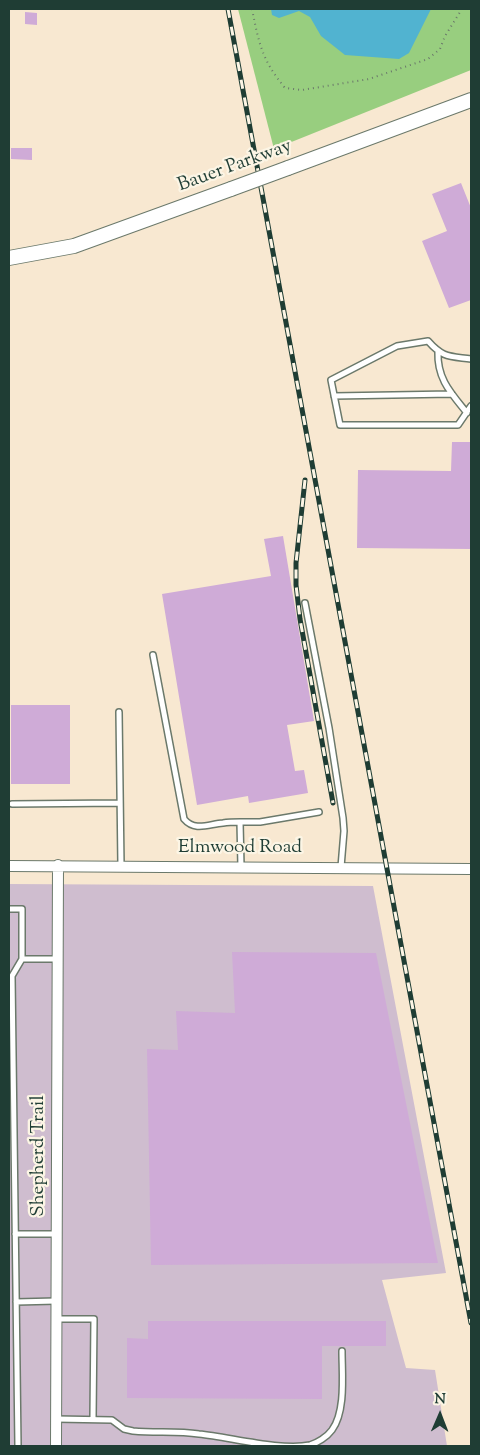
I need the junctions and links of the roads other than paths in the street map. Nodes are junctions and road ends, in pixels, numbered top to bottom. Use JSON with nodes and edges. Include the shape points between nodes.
{"nodes":[{"id":1,"x":471,"y":100,"type":"edge"},
{"id":2,"x":9,"y":258,"type":"edge"},
{"id":3,"x":438,"y":352,"type":"junction"},
{"id":4,"x":471,"y":359,"type":"edge"},
{"id":5,"x":452,"y":394,"type":"junction"},
{"id":6,"x":334,"y":396,"type":"junction"},
{"id":7,"x":471,"y":406,"type":"edge"},
{"id":8,"x":467,"y":413,"type":"junction"},
{"id":9,"x":305,"y":603,"type":"dead end"},
{"id":10,"x":152,"y":655,"type":"dead end"},
{"id":11,"x":119,"y":712,"type":"dead end"},
{"id":12,"x":120,"y":803,"type":"junction"},
{"id":13,"x":12,"y":804,"type":"dead end"},
{"id":14,"x":319,"y":812,"type":"dead end"},
{"id":15,"x":240,"y":822,"type":"junction"},
{"id":16,"x":58,"y":865,"type":"junction"},
{"id":17,"x":9,"y":866,"type":"edge"},
{"id":18,"x":120,"y":866,"type":"junction"},
{"id":19,"x":241,"y":867,"type":"junction"},
{"id":20,"x":341,"y":867,"type":"junction"},
{"id":21,"x":471,"y":869,"type":"edge"},
{"id":22,"x":9,"y":909,"type":"edge"},
{"id":23,"x":22,"y":959,"type":"junction"},
{"id":24,"x":58,"y":959,"type":"junction"},
{"id":25,"x":15,"y":1234,"type":"junction"},
{"id":26,"x":57,"y":1234,"type":"junction"},
{"id":27,"x":16,"y":1302,"type":"junction"},
{"id":28,"x":56,"y":1302,"type":"junction"},
{"id":29,"x":56,"y":1319,"type":"junction"},
{"id":30,"x":342,"y":1351,"type":"dead end"},
{"id":31,"x":93,"y":1418,"type":"junction"},
{"id":32,"x":56,"y":1419,"type":"junction"},
{"id":33,"x":18,"y":1446,"type":"edge"},
{"id":34,"x":56,"y":1446,"type":"edge"}],
"edges":[{"from":1,"to":2,"type":"main road","name":"Bauer Parkway","bridge":true,"via":[[74,246]]},
{"from":3,"to":4,"type":"lane"},
{"from":3,"to":5,"type":"lane","via":[[438,364],[445,385]]},
{"from":3,"to":6,"type":"lane","via":[[428,341],[397,346],[331,380]]},
{"from":5,"to":6,"type":"lane"},
{"from":5,"to":8,"type":"lane"},
{"from":6,"to":8,"type":"lane","via":[[340,425],[458,425]]},
{"from":7,"to":8,"type":"lane"},
{"from":9,"to":20,"type":"lane","via":[[343,818]]},
{"from":10,"to":15,"type":"lane","via":[[184,819],[196,827]]},
{"from":11,"to":12,"type":"lane"},
{"from":12,"to":13,"type":"lane"},
{"from":12,"to":18,"type":"lane"},
{"from":14,"to":15,"type":"lane","via":[[260,822]]},
{"from":15,"to":19,"type":"lane"},
{"from":16,"to":17,"type":"street","name":"Elmwood Road"},
{"from":16,"to":18,"type":"street","name":"Elmwood Road"},
{"from":16,"to":24,"type":"street","name":"Shepherd Trail"},
{"from":18,"to":19,"type":"street","name":"Elmwood Road"},
{"from":19,"to":20,"type":"street","name":"Elmwood Road"},
{"from":20,"to":21,"type":"street","name":"Elmwood Road"},
{"from":22,"to":23,"type":"lane","via":[[22,909]]},
{"from":23,"to":24,"type":"lane"},
{"from":23,"to":25,"type":"lane","via":[[12,976]]},
{"from":24,"to":26,"type":"street","name":"Shepherd Trail"},
{"from":25,"to":26,"type":"lane"},
{"from":25,"to":27,"type":"lane"},
{"from":26,"to":28,"type":"street","name":"Shepherd Trail"},
{"from":27,"to":28,"type":"lane"},
{"from":27,"to":33,"type":"lane"},
{"from":28,"to":29,"type":"street","name":"Shepherd Trail"},
{"from":29,"to":31,"type":"lane","via":[[94,1319]]},
{"from":29,"to":32,"type":"street","name":"Shepherd Trail"},
{"from":30,"to":31,"type":"lane","via":[[338,1417],[332,1430],[310,1444],[278,1446],[196,1433],[134,1431],[124,1429],[112,1420]]},
{"from":31,"to":32,"type":"lane"},
{"from":32,"to":34,"type":"street","name":"Shepherd Trail"}]}
